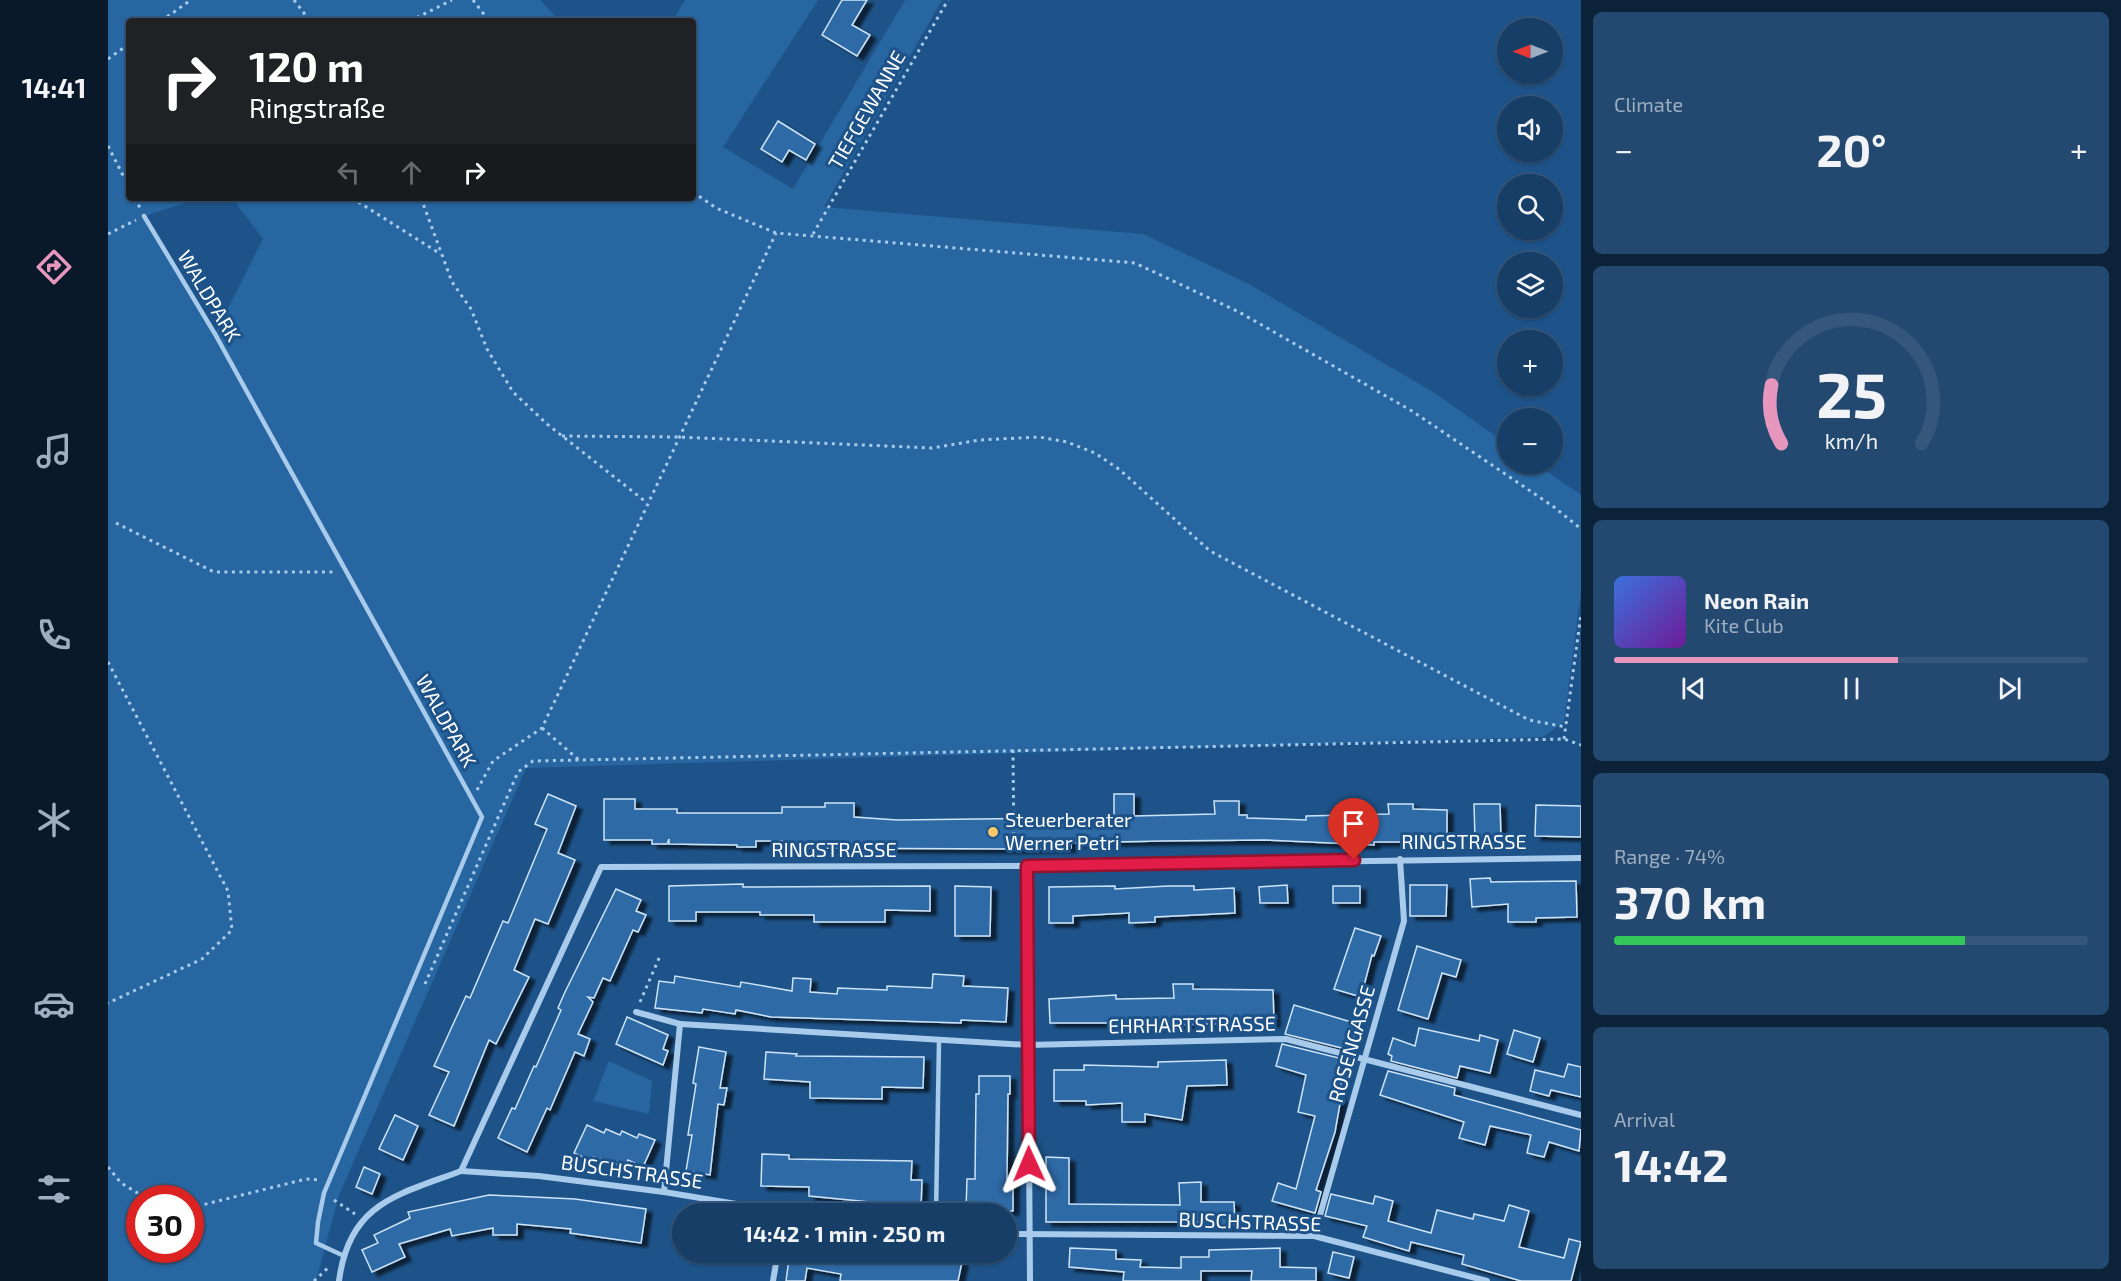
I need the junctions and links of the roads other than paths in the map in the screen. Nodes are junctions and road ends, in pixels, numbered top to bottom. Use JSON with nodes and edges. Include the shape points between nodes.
{"nodes":[{"id":1,"x":144,"y":216,"type":"road end"},
{"id":2,"x":1581,"y":858,"type":"edge"},
{"id":3,"x":1400,"y":859,"type":"junction"},
{"id":4,"x":1027,"y":866,"type":"junction"},
{"id":5,"x":636,"y":1012,"type":"road end"},
{"id":6,"x":680,"y":1024,"type":"junction"},
{"id":7,"x":939,"y":1041,"type":"junction"},
{"id":8,"x":1028,"y":1046,"type":"junction"},
{"id":9,"x":1364,"y":1060,"type":"junction"},
{"id":10,"x":1581,"y":1115,"type":"edge"},
{"id":11,"x":461,"y":1171,"type":"junction"},
{"id":12,"x":664,"y":1192,"type":"junction"},
{"id":13,"x":727,"y":1203,"type":"edge"},
{"id":14,"x":936,"y":1203,"type":"edge"},
{"id":15,"x":1017,"y":1234,"type":"edge"},
{"id":16,"x":1031,"y":1235,"type":"junction"},
{"id":17,"x":1314,"y":1236,"type":"junction"},
{"id":18,"x":342,"y":1255,"type":"junction"},
{"id":19,"x":775,"y":1263,"type":"edge"},
{"id":20,"x":339,"y":1281,"type":"edge"},
{"id":21,"x":773,"y":1281,"type":"edge"},
{"id":22,"x":1030,"y":1281,"type":"edge"},
{"id":23,"x":1487,"y":1281,"type":"edge"}],
"edges":[{"from":1,"to":18,"type":"lane","name":"WALDPARK","via":[[215,334],[482,817],[324,1193],[316,1243]]},
{"from":2,"to":3,"type":"street","name":"RINGSTRASSE"},
{"from":3,"to":4,"type":"street","name":"RINGSTRASSE"},
{"from":3,"to":9,"type":"street","name":"ROSENGASSE","via":[[1404,921]]},
{"from":4,"to":8,"type":"street"},
{"from":4,"to":11,"type":"street","name":"RINGSTRASSE","via":[[601,867]]},
{"from":5,"to":6,"type":"street","name":"EHRHARTSTRASSE"},
{"from":6,"to":7,"type":"street","name":"EHRHARTSTRASSE"},
{"from":6,"to":12,"type":"street"},
{"from":7,"to":8,"type":"street","name":"EHRHARTSTRASSE"},
{"from":7,"to":14,"type":"lane"},
{"from":8,"to":9,"type":"street","name":"EHRHARTSTRASSE","via":[[1286,1039]]},
{"from":8,"to":16,"type":"street"},
{"from":9,"to":10,"type":"street","name":"EHRHARTSTRASSE"},
{"from":9,"to":17,"type":"street","name":"ROSENGASSE"},
{"from":11,"to":12,"type":"street","name":"BUSCHSTRASSE","via":[[539,1176]]},
{"from":11,"to":18,"type":"street","via":[[382,1203],[362,1219]]},
{"from":12,"to":13,"type":"street","name":"BUSCHSTRASSE"},
{"from":15,"to":16,"type":"street","name":"BUSCHSTRASSE"},
{"from":16,"to":17,"type":"street","name":"BUSCHSTRASSE"},
{"from":16,"to":22,"type":"street"},
{"from":17,"to":23,"type":"street","name":"BUSCHSTRASSE"},
{"from":18,"to":20,"type":"street"},
{"from":19,"to":21,"type":"street"}]}
